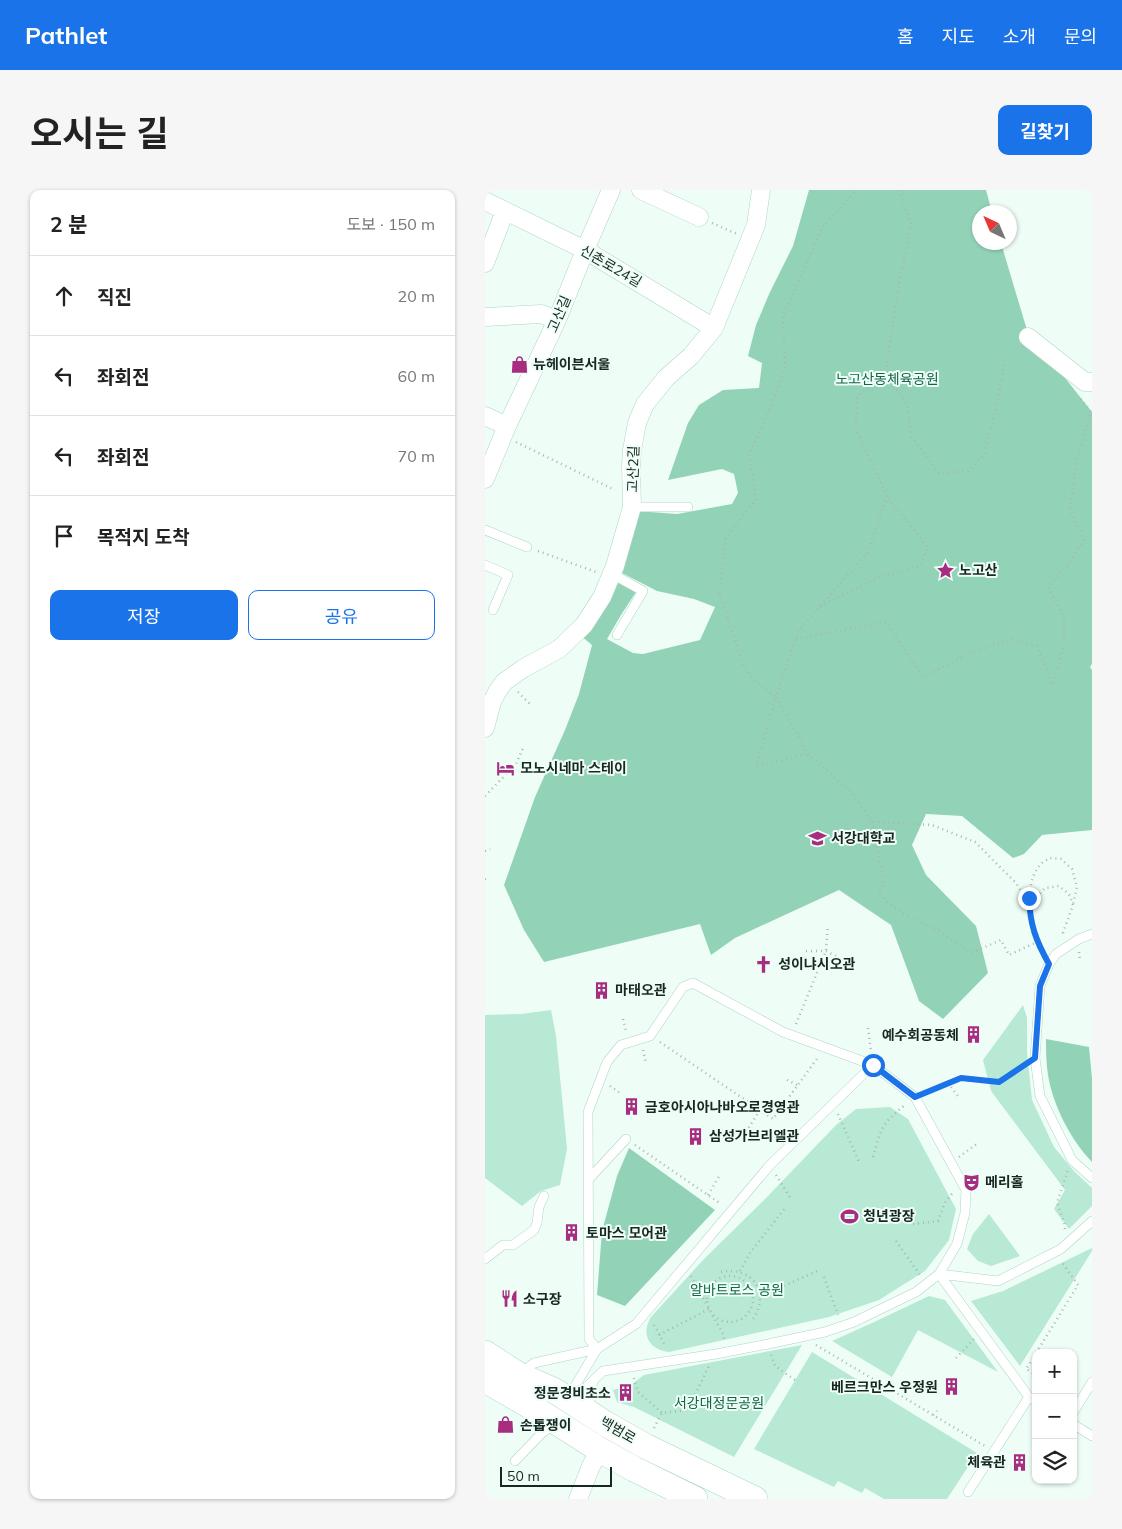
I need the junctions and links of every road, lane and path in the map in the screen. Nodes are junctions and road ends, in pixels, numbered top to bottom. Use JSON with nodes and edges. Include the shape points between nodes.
{"nodes":[{"id":1,"x":611,"y":190,"type":"edge"},
{"id":2,"x":641,"y":190,"type":"edge"},
{"id":3,"x":761,"y":190,"type":"edge"},
{"id":4,"x":856,"y":190,"type":"edge"},
{"id":5,"x":899,"y":190,"type":"edge"},
{"id":6,"x":485,"y":201,"type":"edge"},
{"id":7,"x":505,"y":211,"type":"junction"},
{"id":8,"x":699,"y":217,"type":"joint"},
{"id":9,"x":750,"y":240,"type":"junction"},
{"id":10,"x":585,"y":250,"type":"junction"},
{"id":11,"x":485,"y":263,"type":"edge"},
{"id":12,"x":485,"y":317,"type":"edge"},
{"id":13,"x":557,"y":320,"type":"junction"},
{"id":14,"x":714,"y":328,"type":"junction"},
{"id":15,"x":1028,"y":337,"type":"dead end"},
{"id":16,"x":1004,"y":364,"type":"dead end"},
{"id":17,"x":885,"y":374,"type":"junction"},
{"id":18,"x":1092,"y":382,"type":"edge"},
{"id":19,"x":1075,"y":392,"type":"dead end"},
{"id":20,"x":485,"y":416,"type":"edge"},
{"id":21,"x":505,"y":431,"type":"junction"},
{"id":22,"x":485,"y":479,"type":"edge"},
{"id":23,"x":887,"y":496,"type":"junction"},
{"id":24,"x":632,"y":502,"type":"junction"},
{"id":25,"x":688,"y":507,"type":"dead end"},
{"id":26,"x":485,"y":530,"type":"edge"},
{"id":27,"x":527,"y":547,"type":"joint"},
{"id":28,"x":485,"y":565,"type":"edge"},
{"id":29,"x":589,"y":569,"type":"dead end"},
{"id":30,"x":612,"y":574,"type":"junction"},
{"id":31,"x":819,"y":606,"type":"junction"},
{"id":32,"x":493,"y":610,"type":"dead end"},
{"id":33,"x":617,"y":635,"type":"dead end"},
{"id":34,"x":796,"y":639,"type":"junction"},
{"id":35,"x":776,"y":696,"type":"junction"},
{"id":36,"x":524,"y":697,"type":"dead end"},
{"id":37,"x":531,"y":705,"type":"dead end"},
{"id":38,"x":485,"y":728,"type":"edge"},
{"id":39,"x":524,"y":746,"type":"dead end"},
{"id":40,"x":808,"y":754,"type":"junction"},
{"id":41,"x":485,"y":796,"type":"edge"},
{"id":42,"x":872,"y":822,"type":"junction"},
{"id":43,"x":490,"y":849,"type":"dead end"},
{"id":44,"x":485,"y":851,"type":"edge"},
{"id":45,"x":1073,"y":905,"type":"junction"},
{"id":46,"x":1029,"y":906,"type":"junction"},
{"id":47,"x":1030,"y":914,"type":"junction"},
{"id":48,"x":828,"y":925,"type":"dead end"},
{"id":49,"x":1092,"y":934,"type":"edge"},
{"id":50,"x":1037,"y":942,"type":"junction"},
{"id":51,"x":1068,"y":946,"type":"junction"},
{"id":52,"x":826,"y":950,"type":"junction"},
{"id":53,"x":807,"y":951,"type":"dead end"},
{"id":54,"x":841,"y":959,"type":"dead end"},
{"id":55,"x":1049,"y":964,"type":"junction"},
{"id":56,"x":869,"y":1028,"type":"dead end"},
{"id":57,"x":792,"y":1035,"type":"junction"},
{"id":58,"x":650,"y":1036,"type":"junction"},
{"id":59,"x":826,"y":1048,"type":"junction"},
{"id":60,"x":1035,"y":1058,"type":"junction"},
{"id":61,"x":873,"y":1065,"type":"junction"},
{"id":62,"x":787,"y":1080,"type":"dead end"},
{"id":63,"x":948,"y":1083,"type":"junction"},
{"id":64,"x":797,"y":1085,"type":"junction"},
{"id":65,"x":915,"y":1097,"type":"junction"},
{"id":66,"x":960,"y":1099,"type":"dead end"},
{"id":67,"x":833,"y":1103,"type":"junction"},
{"id":68,"x":760,"y":1110,"type":"junction"},
{"id":69,"x":746,"y":1132,"type":"dead end"},
{"id":70,"x":626,"y":1138,"type":"joint"},
{"id":71,"x":978,"y":1143,"type":"dead end"},
{"id":72,"x":873,"y":1158,"type":"dead end"},
{"id":73,"x":1071,"y":1160,"type":"junction"},
{"id":74,"x":951,"y":1163,"type":"junction"},
{"id":75,"x":860,"y":1164,"type":"dead end"},
{"id":76,"x":770,"y":1165,"type":"junction"},
{"id":77,"x":720,"y":1175,"type":"dead end"},
{"id":78,"x":1092,"y":1178,"type":"edge"},
{"id":79,"x":588,"y":1180,"type":"junction"},
{"id":80,"x":961,"y":1182,"type":"junction"},
{"id":81,"x":708,"y":1195,"type":"junction"},
{"id":82,"x":544,"y":1196,"type":"dead end"},
{"id":83,"x":791,"y":1199,"type":"dead end"},
{"id":84,"x":785,"y":1208,"type":"dead end"},
{"id":85,"x":731,"y":1211,"type":"junction"},
{"id":86,"x":1092,"y":1221,"type":"edge"},
{"id":87,"x":1064,"y":1222,"type":"dead end"},
{"id":88,"x":913,"y":1224,"type":"dead end"},
{"id":89,"x":896,"y":1241,"type":"dead end"},
{"id":90,"x":1054,"y":1252,"type":"junction"},
{"id":91,"x":485,"y":1259,"type":"edge"},
{"id":92,"x":685,"y":1266,"type":"junction"},
{"id":93,"x":732,"y":1270,"type":"junction"},
{"id":94,"x":721,"y":1272,"type":"dead end"},
{"id":95,"x":740,"y":1272,"type":"junction"},
{"id":96,"x":817,"y":1272,"type":"dead end"},
{"id":97,"x":939,"y":1274,"type":"junction"},
{"id":98,"x":732,"y":1276,"type":"junction"},
{"id":99,"x":824,"y":1277,"type":"dead end"},
{"id":100,"x":755,"y":1282,"type":"junction"},
{"id":101,"x":927,"y":1284,"type":"junction"},
{"id":102,"x":750,"y":1286,"type":"junction"},
{"id":103,"x":760,"y":1292,"type":"junction"},
{"id":104,"x":752,"y":1308,"type":"junction"},
{"id":105,"x":709,"y":1309,"type":"junction"},
{"id":106,"x":758,"y":1310,"type":"junction"},
{"id":107,"x":753,"y":1319,"type":"dead end"},
{"id":108,"x":654,"y":1325,"type":"dead end"},
{"id":109,"x":842,"y":1326,"type":"junction"},
{"id":110,"x":981,"y":1332,"type":"junction"},
{"id":111,"x":659,"y":1335,"type":"junction"},
{"id":112,"x":802,"y":1337,"type":"junction"},
{"id":113,"x":768,"y":1344,"type":"junction"},
{"id":114,"x":665,"y":1345,"type":"dead end"},
{"id":115,"x":597,"y":1349,"type":"junction"},
{"id":116,"x":1038,"y":1349,"type":"edge"},
{"id":117,"x":485,"y":1353,"type":"edge"},
{"id":118,"x":716,"y":1354,"type":"junction"},
{"id":119,"x":956,"y":1358,"type":"dead end"},
{"id":120,"x":1032,"y":1359,"type":"edge"},
{"id":121,"x":632,"y":1367,"type":"junction"},
{"id":122,"x":1032,"y":1373,"type":"edge"},
{"id":123,"x":519,"y":1374,"type":"junction"},
{"id":124,"x":485,"y":1380,"type":"edge"},
{"id":125,"x":594,"y":1380,"type":"junction"},
{"id":126,"x":795,"y":1380,"type":"dead end"},
{"id":127,"x":1092,"y":1382,"type":"edge"},
{"id":128,"x":1032,"y":1398,"type":"edge"},
{"id":129,"x":1032,"y":1400,"type":"edge"},
{"id":130,"x":1077,"y":1406,"type":"edge"},
{"id":131,"x":937,"y":1411,"type":"dead end"},
{"id":132,"x":563,"y":1413,"type":"junction"},
{"id":133,"x":662,"y":1413,"type":"junction"},
{"id":134,"x":933,"y":1415,"type":"junction"},
{"id":135,"x":657,"y":1423,"type":"dead end"},
{"id":136,"x":606,"y":1424,"type":"junction"},
{"id":137,"x":1077,"y":1427,"type":"edge"},
{"id":138,"x":1092,"y":1436,"type":"edge"},
{"id":139,"x":595,"y":1447,"type":"junction"},
{"id":140,"x":994,"y":1452,"type":"junction"},
{"id":141,"x":515,"y":1461,"type":"dead end"},
{"id":142,"x":968,"y":1492,"type":"dead end"},
{"id":143,"x":578,"y":1499,"type":"edge"},
{"id":144,"x":695,"y":1499,"type":"edge"},
{"id":145,"x":755,"y":1499,"type":"edge"}],
"edges":[{"from":1,"to":10,"type":"street","name":"고산길"},
{"from":2,"to":8,"type":"street"},
{"from":3,"to":9,"type":"street","name":"고산2길","via":[[756,225]]},
{"from":4,"to":35,"type":"path","via":[[822,228],[783,316],[785,369],[749,454],[756,500],[726,538],[719,594],[744,667],[756,682]]},
{"from":5,"to":17,"type":"path","via":[[911,224]]},
{"from":6,"to":7,"type":"street","name":"신촌로24길"},
{"from":7,"to":10,"type":"street","name":"신촌로24길"},
{"from":7,"to":11,"type":"street"},
{"from":8,"to":9,"type":"path"},
{"from":9,"to":14,"type":"street","name":"고산2길"},
{"from":10,"to":13,"type":"street","name":"고산길"},
{"from":10,"to":14,"type":"street","name":"신촌로24길"},
{"from":12,"to":13,"type":"street","via":[[541,314]]},
{"from":13,"to":21,"type":"street","name":"고산길"},
{"from":14,"to":24,"type":"street","name":"고산2길","via":[[645,404],[637,423],[632,450]]},
{"from":15,"to":18,"type":"street","via":[[1085,382]]},
{"from":16,"to":17,"type":"path","via":[[985,455],[967,471],[939,474],[911,435],[907,404]]},
{"from":17,"to":23,"type":"path","via":[[857,397],[856,429]]},
{"from":19,"to":34,"type":"path","via":[[1091,412],[1069,510],[1084,540],[1048,587],[1064,617],[1064,642],[1053,685],[1037,646],[1013,639],[971,653],[923,677],[886,622]]},
{"from":20,"to":21,"type":"street"},
{"from":21,"to":22,"type":"street","name":"고산길"},
{"from":21,"to":24,"type":"path"},
{"from":23,"to":31,"type":"path","via":[[868,552]]},
{"from":23,"to":31,"type":"path","via":[[928,548],[920,566],[882,576]]},
{"from":24,"to":25,"type":"lane"},
{"from":24,"to":30,"type":"street","name":"고산2길"},
{"from":26,"to":27,"type":"lane"},
{"from":27,"to":29,"type":"path"},
{"from":28,"to":32,"type":"lane","via":[[508,575]]},
{"from":30,"to":33,"type":"lane","via":[[643,592]]},
{"from":30,"to":38,"type":"street","name":"고산2길","via":[[594,611],[573,636],[559,649],[504,682],[492,702]]},
{"from":31,"to":34,"type":"path","via":[[799,630]]},
{"from":34,"to":35,"type":"path"},
{"from":35,"to":40,"type":"path"},
{"from":35,"to":40,"type":"path","via":[[756,766]]},
{"from":36,"to":37,"type":"path"},
{"from":39,"to":41,"type":"path","via":[[516,764]]},
{"from":40,"to":42,"type":"path","via":[[852,793]]},
{"from":42,"to":46,"type":"path","via":[[932,825],[975,842],[1016,883]]},
{"from":42,"to":50,"type":"path","via":[[884,882],[879,894],[900,912],[941,932],[971,953],[1001,940],[1009,955]]},
{"from":43,"to":44,"type":"path"},
{"from":45,"to":46,"type":"path","via":[[1077,887],[1072,869],[1061,859],[1050,858],[1040,864],[1033,877]]},
{"from":45,"to":47,"type":"path","via":[[1069,894],[1059,886],[1045,888],[1034,899]]},
{"from":45,"to":51,"type":"path","via":[[1063,933]]},
{"from":46,"to":47,"type":"path"},
{"from":47,"to":50,"type":"path"},
{"from":48,"to":52,"type":"path"},
{"from":49,"to":51,"type":"lane"},
{"from":50,"to":55,"type":"path"},
{"from":51,"to":55,"type":"lane"},
{"from":52,"to":53,"type":"path"},
{"from":52,"to":54,"type":"path"},
{"from":52,"to":57,"type":"path"},
{"from":55,"to":60,"type":"lane","via":[[1040,986]]},
{"from":56,"to":61,"type":"path"},
{"from":57,"to":58,"type":"lane","via":[[693,983],[683,987]]},
{"from":57,"to":59,"type":"lane"},
{"from":58,"to":68,"type":"path"},
{"from":58,"to":79,"type":"lane","via":[[621,1045],[607,1062],[588,1112]]},
{"from":59,"to":61,"type":"lane"},
{"from":59,"to":64,"type":"path"},
{"from":60,"to":63,"type":"path","via":[[999,1082],[961,1078]]},
{"from":60,"to":73,"type":"lane","via":[[1040,1096]]},
{"from":61,"to":65,"type":"lane"},
{"from":61,"to":67,"type":"lane"},
{"from":62,"to":64,"type":"path"},
{"from":63,"to":65,"type":"path"},
{"from":63,"to":66,"type":"path"},
{"from":64,"to":68,"type":"path","via":[[773,1119]]},
{"from":65,"to":72,"type":"path","via":[[891,1116],[881,1129]]},
{"from":65,"to":74,"type":"lane"},
{"from":67,"to":75,"type":"path"},
{"from":67,"to":76,"type":"lane"},
{"from":68,"to":69,"type":"path"},
{"from":70,"to":79,"type":"lane"},
{"from":70,"to":81,"type":"path"},
{"from":71,"to":74,"type":"path"},
{"from":73,"to":78,"type":"lane"},
{"from":73,"to":87,"type":"path","via":[[1057,1203]]},
{"from":74,"to":80,"type":"lane"},
{"from":76,"to":83,"type":"path"},
{"from":76,"to":85,"type":"lane"},
{"from":77,"to":81,"type":"path"},
{"from":79,"to":115,"type":"lane","via":[[589,1339]]},
{"from":80,"to":88,"type":"path","via":[[944,1204],[938,1222]]},
{"from":80,"to":97,"type":"lane","via":[[966,1190],[965,1213],[957,1244]]},
{"from":81,"to":85,"type":"path"},
{"from":82,"to":91,"type":"lane","via":[[534,1230],[513,1245],[503,1245]]},
{"from":84,"to":95,"type":"path","via":[[750,1253]]},
{"from":85,"to":92,"type":"lane"},
{"from":86,"to":90,"type":"lane"},
{"from":89,"to":101,"type":"path"},
{"from":90,"to":97,"type":"lane","via":[[998,1281]]},
{"from":90,"to":116,"type":"path","via":[[1078,1285]]},
{"from":92,"to":105,"type":"path"},
{"from":92,"to":115,"type":"lane","via":[[636,1324]]},
{"from":93,"to":94,"type":"path"},
{"from":93,"to":95,"type":"path"},
{"from":93,"to":98,"type":"path"},
{"from":95,"to":100,"type":"path"},
{"from":96,"to":103,"type":"path","via":[[777,1289]]},
{"from":97,"to":101,"type":"lane"},
{"from":97,"to":110,"type":"lane"},
{"from":98,"to":102,"type":"path"},
{"from":98,"to":105,"type":"path","via":[[724,1276],[711,1286],[707,1301]]},
{"from":99,"to":109,"type":"path"},
{"from":100,"to":102,"type":"path"},
{"from":100,"to":103,"type":"path"},
{"from":101,"to":109,"type":"lane"},
{"from":102,"to":104,"type":"path","via":[[754,1296]]},
{"from":103,"to":106,"type":"path"},
{"from":104,"to":105,"type":"path","via":[[747,1316],[733,1323],[719,1320]]},
{"from":104,"to":106,"type":"path"},
{"from":105,"to":111,"type":"path"},
{"from":105,"to":118,"type":"path","via":[[724,1336]]},
{"from":106,"to":107,"type":"path"},
{"from":108,"to":111,"type":"path"},
{"from":109,"to":112,"type":"lane"},
{"from":110,"to":119,"type":"path"},
{"from":110,"to":128,"type":"lane"},
{"from":111,"to":114,"type":"path"},
{"from":112,"to":113,"type":"lane"},
{"from":112,"to":134,"type":"path"},
{"from":113,"to":118,"type":"lane"},
{"from":113,"to":126,"type":"path","via":[[775,1366]]},
{"from":115,"to":123,"type":"lane","via":[[534,1363]]},
{"from":115,"to":132,"type":"lane"},
{"from":117,"to":123,"type":"main road","name":"백범로"},
{"from":118,"to":121,"type":"lane"},
{"from":118,"to":133,"type":"path","via":[[688,1410]]},
{"from":120,"to":122,"type":"path","via":[[1026,1369]]},
{"from":121,"to":125,"type":"lane","via":[[603,1371]]},
{"from":121,"to":133,"type":"path","via":[[638,1392]]},
{"from":123,"to":132,"type":"main road","name":"백범로","via":[[555,1391]]},
{"from":124,"to":132,"type":"main road","name":"백범로"},
{"from":125,"to":132,"type":"lane"},
{"from":125,"to":136,"type":"lane","via":[[589,1400],[593,1411]]},
{"from":127,"to":130,"type":"lane"},
{"from":129,"to":140,"type":"lane"},
{"from":131,"to":134,"type":"path"},
{"from":132,"to":136,"type":"main road","name":"백범로"},
{"from":132,"to":139,"type":"main road","name":"백범로"},
{"from":132,"to":141,"type":"lane"},
{"from":133,"to":135,"type":"path"},
{"from":134,"to":140,"type":"path"},
{"from":136,"to":145,"type":"main road","name":"백범로"},
{"from":137,"to":138,"type":"lane"},
{"from":139,"to":143,"type":"street"},
{"from":139,"to":144,"type":"main road","name":"백범로"},
{"from":140,"to":142,"type":"lane"}]}
